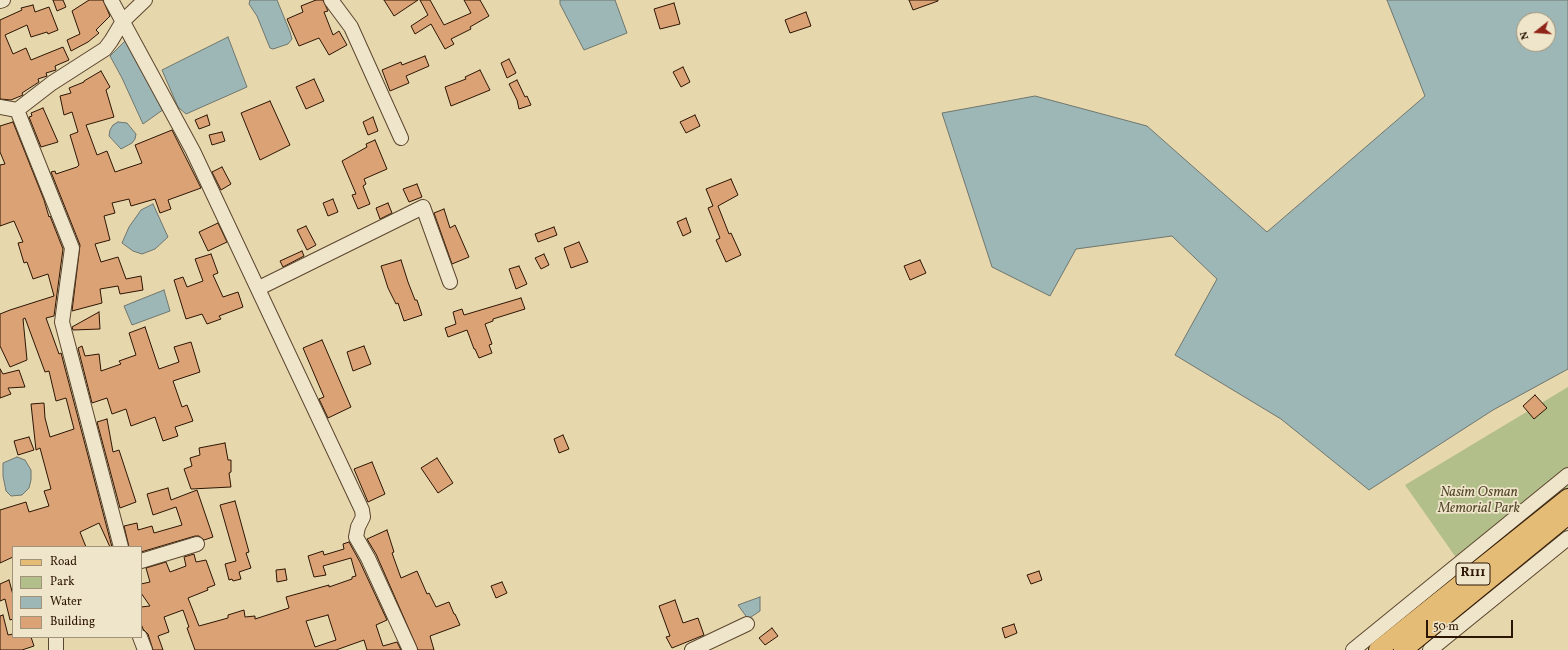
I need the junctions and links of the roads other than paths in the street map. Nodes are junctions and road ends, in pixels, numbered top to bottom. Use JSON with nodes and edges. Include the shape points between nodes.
{"nodes":[{"id":1,"x":3,"y":0,"type":"edge"},
{"id":2,"x":111,"y":0,"type":"edge"},
{"id":3,"x":145,"y":0,"type":"edge"},
{"id":4,"x":332,"y":0,"type":"edge"},
{"id":5,"x":0,"y":1,"type":"edge"},
{"id":6,"x":123,"y":21,"type":"junction"},
{"id":7,"x":0,"y":107,"type":"edge"},
{"id":8,"x":17,"y":110,"type":"junction"},
{"id":9,"x":401,"y":138,"type":"dead end"},
{"id":10,"x":450,"y":282,"type":"dead end"},
{"id":11,"x":259,"y":288,"type":"junction"},
{"id":12,"x":1568,"y":475,"type":"edge"},
{"id":13,"x":1568,"y":498,"type":"edge"},
{"id":14,"x":1568,"y":516,"type":"edge"},
{"id":15,"x":1568,"y":538,"type":"edge"},
{"id":16,"x":197,"y":544,"type":"dead end"},
{"id":17,"x":121,"y":546,"type":"edge"},
{"id":18,"x":142,"y":561,"type":"edge"},
{"id":19,"x":747,"y":624,"type":"dead end"},
{"id":20,"x":56,"y":638,"type":"edge"},
{"id":21,"x":140,"y":638,"type":"edge"},
{"id":22,"x":56,"y":650,"type":"edge"},
{"id":23,"x":145,"y":650,"type":"edge"},
{"id":24,"x":410,"y":650,"type":"edge"},
{"id":25,"x":692,"y":650,"type":"edge"},
{"id":26,"x":1353,"y":650,"type":"edge"},
{"id":27,"x":1378,"y":650,"type":"edge"},
{"id":28,"x":1403,"y":650,"type":"edge"},
{"id":29,"x":1430,"y":650,"type":"edge"}],
"edges":[{"from":1,"to":5,"type":"street"},
{"from":2,"to":6,"type":"street"},
{"from":3,"to":6,"type":"street"},
{"from":4,"to":9,"type":"street","via":[[351,27]]},
{"from":6,"to":8,"type":"street","via":[[105,49],[52,83]]},
{"from":6,"to":11,"type":"street","via":[[193,151]]},
{"from":7,"to":8,"type":"street"},
{"from":8,"to":17,"type":"street","via":[[72,248],[62,322]]},
{"from":10,"to":11,"type":"street","via":[[423,207]]},
{"from":11,"to":24,"type":"street","via":[[362,510],[363,517],[356,537]]},
{"from":12,"to":26,"type":"street"},
{"from":13,"to":27,"type":"main road","number":"R111"},
{"from":14,"to":28,"type":"main road","number":"R111"},
{"from":15,"to":29,"type":"street"},
{"from":16,"to":18,"type":"street"},
{"from":19,"to":25,"type":"street"},
{"from":20,"to":22,"type":"street"},
{"from":21,"to":23,"type":"street"}]}
